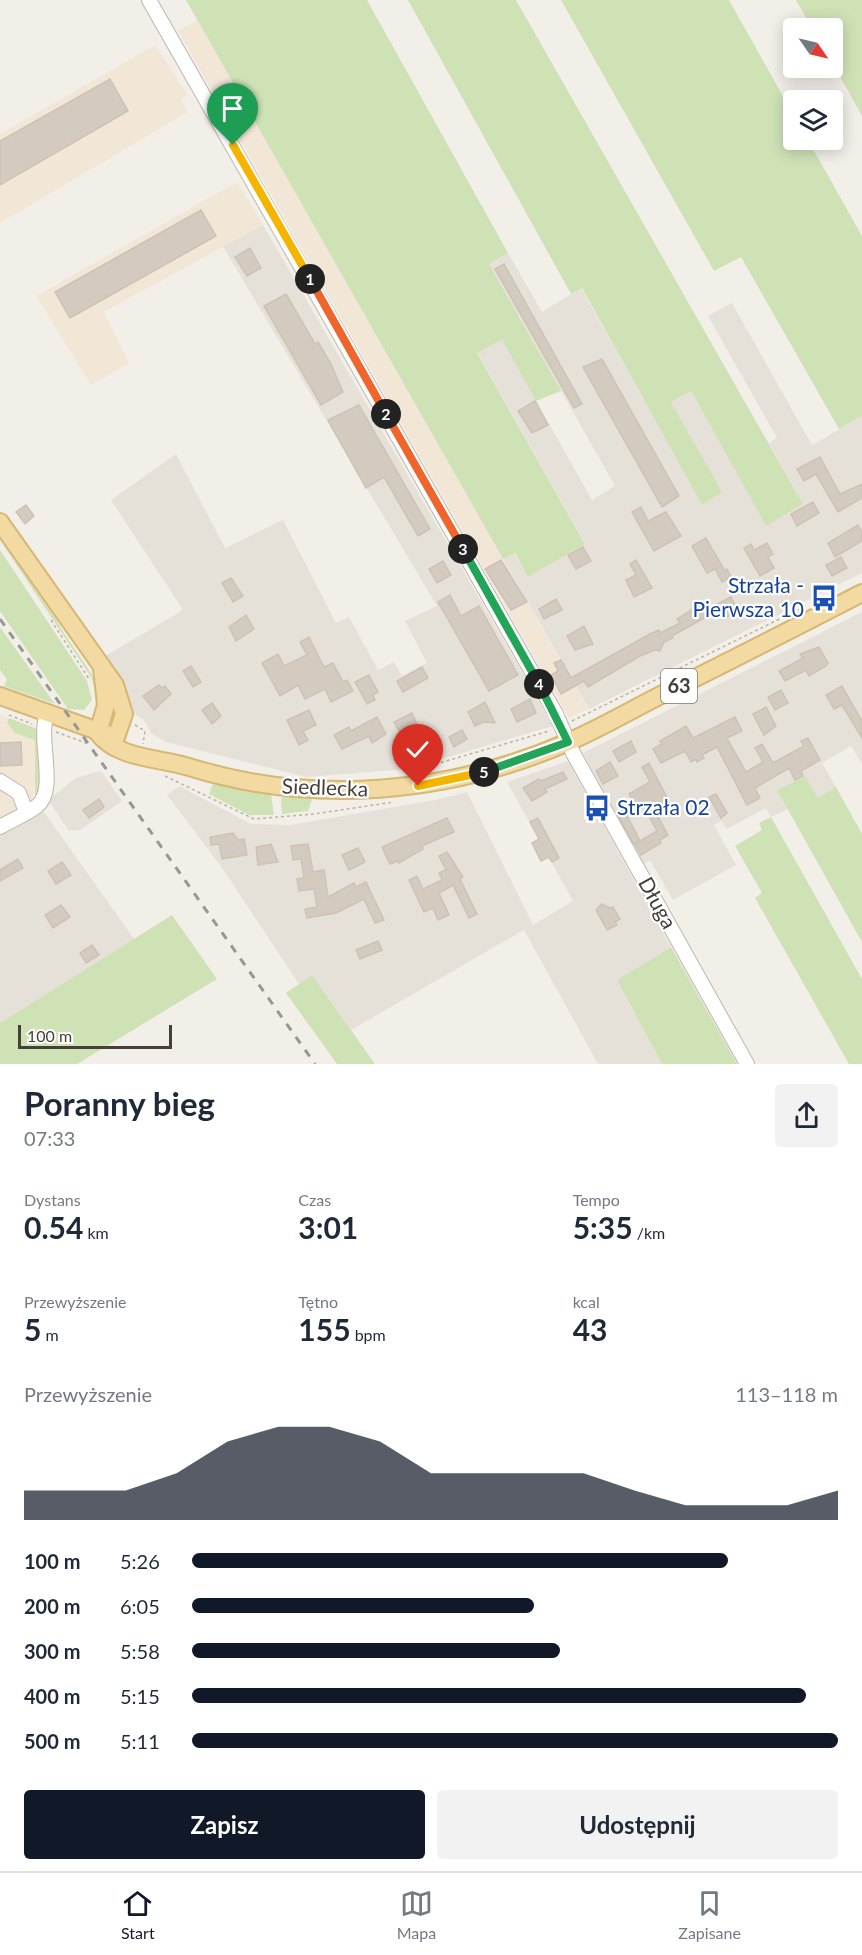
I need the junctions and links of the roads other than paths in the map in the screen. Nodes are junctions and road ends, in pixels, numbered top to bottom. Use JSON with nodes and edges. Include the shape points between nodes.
{"nodes":[{"id":1,"x":149,"y":0,"type":"edge"},
{"id":2,"x":0,"y":522,"type":"edge"},
{"id":3,"x":862,"y":593,"type":"edge"},
{"id":4,"x":102,"y":668,"type":"junction"},
{"id":5,"x":0,"y":696,"type":"edge"},
{"id":6,"x":44,"y":721,"type":"junction"},
{"id":7,"x":96,"y":740,"type":"junction"},
{"id":8,"x":115,"y":741,"type":"junction"},
{"id":9,"x":568,"y":742,"type":"junction"},
{"id":10,"x":0,"y":781,"type":"edge"},
{"id":11,"x":26,"y":812,"type":"junction"},
{"id":12,"x":0,"y":827,"type":"edge"},
{"id":13,"x":747,"y":1064,"type":"edge"}],
"edges":[{"from":1,"to":9,"type":"street","name":"Długa","via":[[556,714]]},
{"from":2,"to":4,"type":"main road"},
{"from":3,"to":9,"type":"main road","name":"Siedlecka","number":"63"},
{"from":4,"to":7,"type":"main road","via":[[106,705]]},
{"from":4,"to":8,"type":"main road","via":[[112,679],[122,704],[123,721]]},
{"from":5,"to":6,"type":"main road","number":"63"},
{"from":6,"to":7,"type":"main road","number":"63"},
{"from":6,"to":11,"type":"street","via":[[47,787],[44,799]]},
{"from":7,"to":8,"type":"main road","number":"63"},
{"from":8,"to":9,"type":"main road","name":"Siedlecka","number":"63","via":[[251,783],[318,790],[401,788],[472,775]]},
{"from":9,"to":13,"type":"street","name":"Długa"},
{"from":10,"to":11,"type":"street","via":[[19,793]]},
{"from":11,"to":12,"type":"street"}]}
